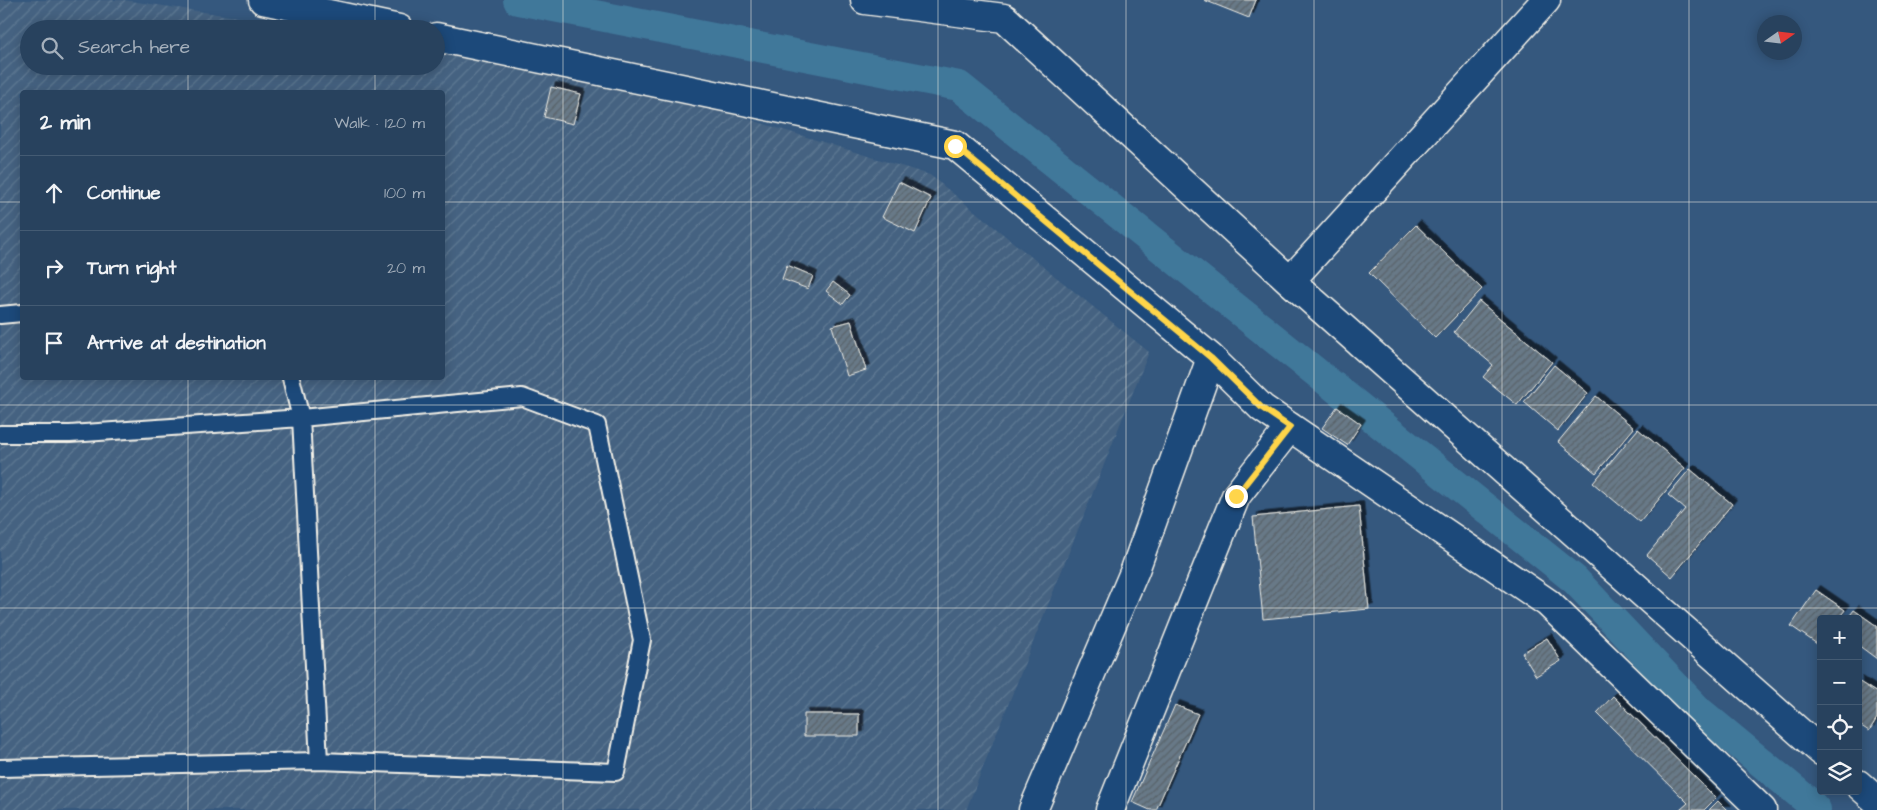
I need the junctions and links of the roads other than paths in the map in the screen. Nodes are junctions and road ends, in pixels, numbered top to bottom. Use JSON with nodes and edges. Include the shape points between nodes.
{"nodes":[{"id":1,"x":263,"y":0,"type":"edge"},
{"id":2,"x":866,"y":0,"type":"edge"},
{"id":3,"x":1546,"y":0,"type":"edge"},
{"id":4,"x":357,"y":20,"type":"edge"},
{"id":5,"x":445,"y":39,"type":"edge"},
{"id":6,"x":1290,"y":281,"type":"junction"},
{"id":7,"x":20,"y":313,"type":"edge"},
{"id":8,"x":0,"y":315,"type":"edge"},
{"id":9,"x":1211,"y":358,"type":"junction"},
{"id":10,"x":292,"y":380,"type":"edge"},
{"id":11,"x":301,"y":418,"type":"junction"},
{"id":12,"x":1290,"y":427,"type":"junction"},
{"id":13,"x":0,"y":434,"type":"edge"},
{"id":14,"x":1820,"y":750,"type":"edge"},
{"id":15,"x":319,"y":761,"type":"junction"},
{"id":16,"x":0,"y":768,"type":"edge"},
{"id":17,"x":1862,"y":788,"type":"edge"},
{"id":18,"x":1877,"y":801,"type":"edge"},
{"id":19,"x":1033,"y":810,"type":"edge"},
{"id":20,"x":1110,"y":810,"type":"edge"},
{"id":21,"x":1762,"y":810,"type":"edge"}],
"edges":[{"from":1,"to":4,"type":"street"},
{"from":2,"to":6,"type":"street","via":[[1004,18]]},
{"from":3,"to":6,"type":"street"},
{"from":5,"to":9,"type":"street","via":[[955,146]]},
{"from":6,"to":14,"type":"street"},
{"from":7,"to":8,"type":"lane"},
{"from":9,"to":12,"type":"street","via":[[1262,408]]},
{"from":9,"to":19,"type":"street","via":[[1135,570]]},
{"from":10,"to":11,"type":"lane"},
{"from":11,"to":13,"type":"lane","via":[[70,434]]},
{"from":11,"to":15,"type":"lane"},
{"from":11,"to":15,"type":"lane","via":[[522,397],[597,425],[642,640],[616,772]]},
{"from":12,"to":20,"type":"street","via":[[1236,496]]},
{"from":12,"to":21,"type":"street","via":[[1548,603]]},
{"from":15,"to":16,"type":"lane"},
{"from":17,"to":18,"type":"street"}]}
